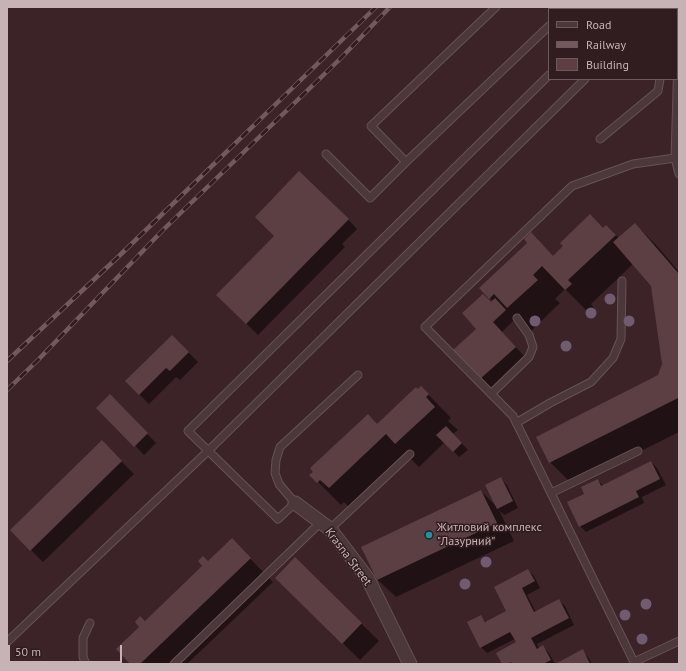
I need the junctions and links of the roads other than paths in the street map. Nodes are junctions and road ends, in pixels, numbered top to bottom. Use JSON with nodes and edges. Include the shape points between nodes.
{"nodes":[{"id":1,"x":496,"y":7,"type":"edge"},
{"id":2,"x":548,"y":27,"type":"edge"},
{"id":3,"x":548,"y":76,"type":"edge"},
{"id":4,"x":584,"y":80,"type":"edge"},
{"id":5,"x":660,"y":80,"type":"edge"},
{"id":6,"x":678,"y":80,"type":"edge"},
{"id":7,"x":600,"y":139,"type":"dead end"},
{"id":8,"x":326,"y":154,"type":"dead end"},
{"id":9,"x":676,"y":158,"type":"junction"},
{"id":10,"x":406,"y":162,"type":"junction"},
{"id":11,"x":679,"y":174,"type":"edge"},
{"id":12,"x":622,"y":281,"type":"dead end"},
{"id":13,"x":517,"y":318,"type":"dead end"},
{"id":14,"x":358,"y":375,"type":"dead end"},
{"id":15,"x":491,"y":394,"type":"junction"},
{"id":16,"x":516,"y":423,"type":"junction"},
{"id":17,"x":208,"y":451,"type":"junction"},
{"id":18,"x":638,"y":451,"type":"dead end"},
{"id":19,"x":410,"y":454,"type":"dead end"},
{"id":20,"x":551,"y":493,"type":"junction"},
{"id":21,"x":295,"y":504,"type":"junction"},
{"id":22,"x":325,"y":525,"type":"junction"},
{"id":23,"x":90,"y":623,"type":"dead end"},
{"id":24,"x":679,"y":641,"type":"edge"},
{"id":25,"x":7,"y":642,"type":"edge"},
{"id":26,"x":634,"y":663,"type":"edge"},
{"id":27,"x":86,"y":664,"type":"edge"},
{"id":28,"x":174,"y":664,"type":"edge"},
{"id":29,"x":410,"y":664,"type":"edge"}],
"edges":[{"from":1,"to":10,"type":"lane","via":[[371,126]]},
{"from":2,"to":10,"type":"lane"},
{"from":3,"to":17,"type":"lane","via":[[188,431]]},
{"from":4,"to":17,"type":"lane"},
{"from":5,"to":7,"type":"lane","via":[[658,91]]},
{"from":6,"to":9,"type":"lane"},
{"from":8,"to":10,"type":"lane","via":[[370,198]]},
{"from":9,"to":11,"type":"lane"},
{"from":9,"to":15,"type":"lane","via":[[633,164],[572,186],[425,327]]},
{"from":12,"to":16,"type":"lane","via":[[621,340],[613,358],[591,382]]},
{"from":13,"to":15,"type":"lane","via":[[529,335],[533,347],[529,357]]},
{"from":14,"to":21,"type":"lane","via":[[280,447],[275,473],[279,484]]},
{"from":15,"to":16,"type":"lane","via":[[513,416]]},
{"from":16,"to":20,"type":"lane"},
{"from":17,"to":21,"type":"lane","via":[[278,519]]},
{"from":17,"to":25,"type":"lane"},
{"from":18,"to":20,"type":"lane"},
{"from":19,"to":22,"type":"lane"},
{"from":20,"to":26,"type":"lane"},
{"from":21,"to":22,"type":"street","name":"Krasna Street"},
{"from":22,"to":28,"type":"lane"},
{"from":22,"to":29,"type":"street","name":"Krasna Street","via":[[368,579]]},
{"from":23,"to":27,"type":"lane","via":[[83,638],[82,657]]},
{"from":24,"to":26,"type":"lane"}]}
